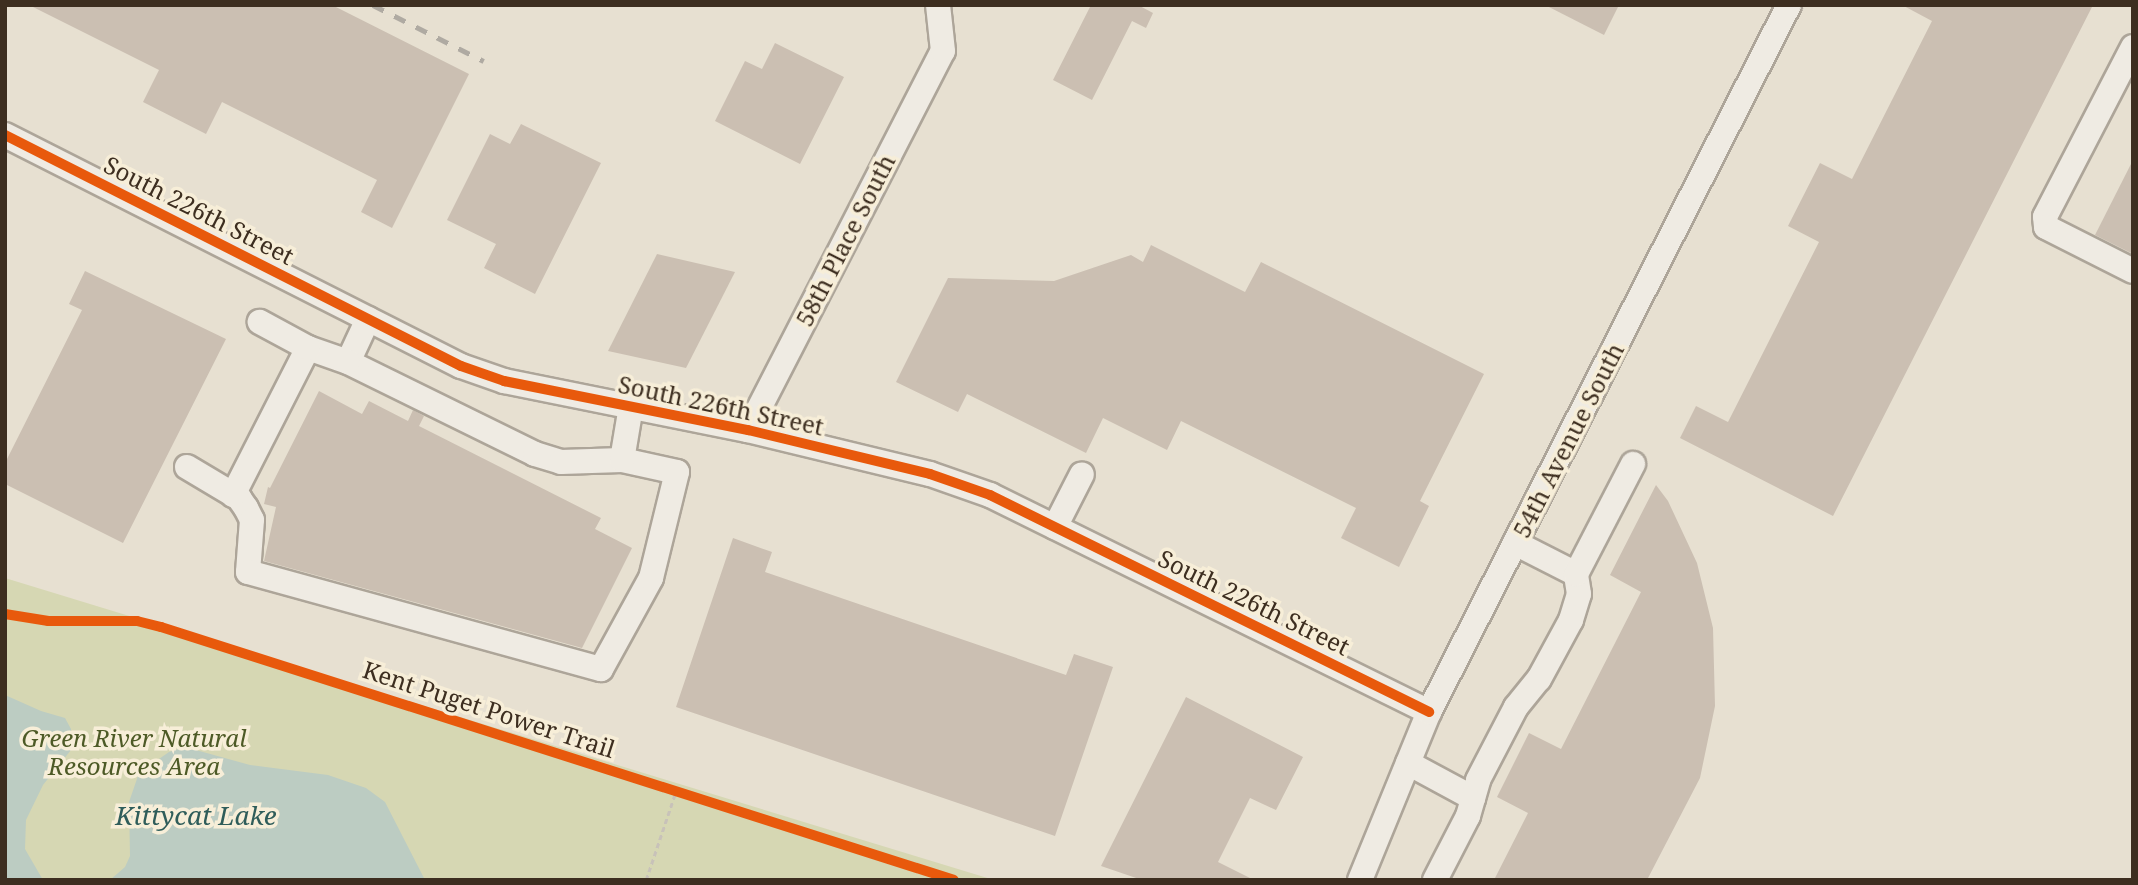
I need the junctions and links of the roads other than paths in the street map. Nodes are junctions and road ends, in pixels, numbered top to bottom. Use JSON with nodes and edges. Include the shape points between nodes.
{"nodes":[{"id":1,"x":938,"y":5,"type":"edge"},
{"id":2,"x":1789,"y":5,"type":"edge"},
{"id":3,"x":2133,"y":47,"type":"edge"},
{"id":4,"x":5,"y":135,"type":"edge"},
{"id":5,"x":2133,"y":271,"type":"edge"},
{"id":6,"x":368,"y":319,"type":"junction"},
{"id":7,"x":260,"y":322,"type":"dead end"},
{"id":8,"x":308,"y":348,"type":"junction"},
{"id":9,"x":348,"y":362,"type":"junction"},
{"id":10,"x":632,"y":406,"type":"junction"},
{"id":11,"x":748,"y":430,"type":"junction"},
{"id":12,"x":622,"y":460,"type":"junction"},
{"id":13,"x":1633,"y":464,"type":"dead end"},
{"id":14,"x":187,"y":467,"type":"dead end"},
{"id":15,"x":1082,"y":474,"type":"dead end"},
{"id":16,"x":233,"y":495,"type":"junction"},
{"id":17,"x":1055,"y":527,"type":"junction"},
{"id":18,"x":1515,"y":543,"type":"junction"},
{"id":19,"x":1576,"y":574,"type":"junction"},
{"id":20,"x":1429,"y":712,"type":"junction"},
{"id":21,"x":1408,"y":763,"type":"junction"},
{"id":22,"x":1473,"y":798,"type":"junction"},
{"id":23,"x":1360,"y":880,"type":"edge"},
{"id":24,"x":1435,"y":880,"type":"edge"}],
"edges":[{"from":1,"to":11,"type":"street","name":"58th Place South","via":[[943,51]]},
{"from":2,"to":18,"type":"street","name":"54th Avenue South"},
{"from":3,"to":5,"type":"street","via":[[2045,217],[2046,227]]},
{"from":4,"to":6,"type":"street","name":"South 226th Street"},
{"from":6,"to":9,"type":"street"},
{"from":6,"to":10,"type":"street","name":"South 226th Street","via":[[461,366],[504,381]]},
{"from":7,"to":8,"type":"street"},
{"from":8,"to":9,"type":"street"},
{"from":8,"to":16,"type":"street"},
{"from":9,"to":12,"type":"street","via":[[535,454],[561,462]]},
{"from":10,"to":11,"type":"street","name":"South 226th Street"},
{"from":10,"to":12,"type":"street"},
{"from":11,"to":17,"type":"street","name":"South 226th Street","via":[[930,474],[990,495]]},
{"from":12,"to":16,"type":"street","via":[[677,472],[651,578],[601,669],[248,572],[252,520]]},
{"from":13,"to":19,"type":"street"},
{"from":14,"to":16,"type":"street"},
{"from":15,"to":17,"type":"street"},
{"from":17,"to":20,"type":"street","name":"South 226th Street"},
{"from":18,"to":19,"type":"street"},
{"from":18,"to":20,"type":"street","name":"54th Avenue South"},
{"from":19,"to":22,"type":"street","via":[[1579,594],[1571,620],[1539,679],[1516,706]]},
{"from":20,"to":21,"type":"street","name":"54th Avenue South"},
{"from":21,"to":22,"type":"street"},
{"from":21,"to":23,"type":"street","name":"54th Avenue South"},
{"from":22,"to":24,"type":"street"}]}
